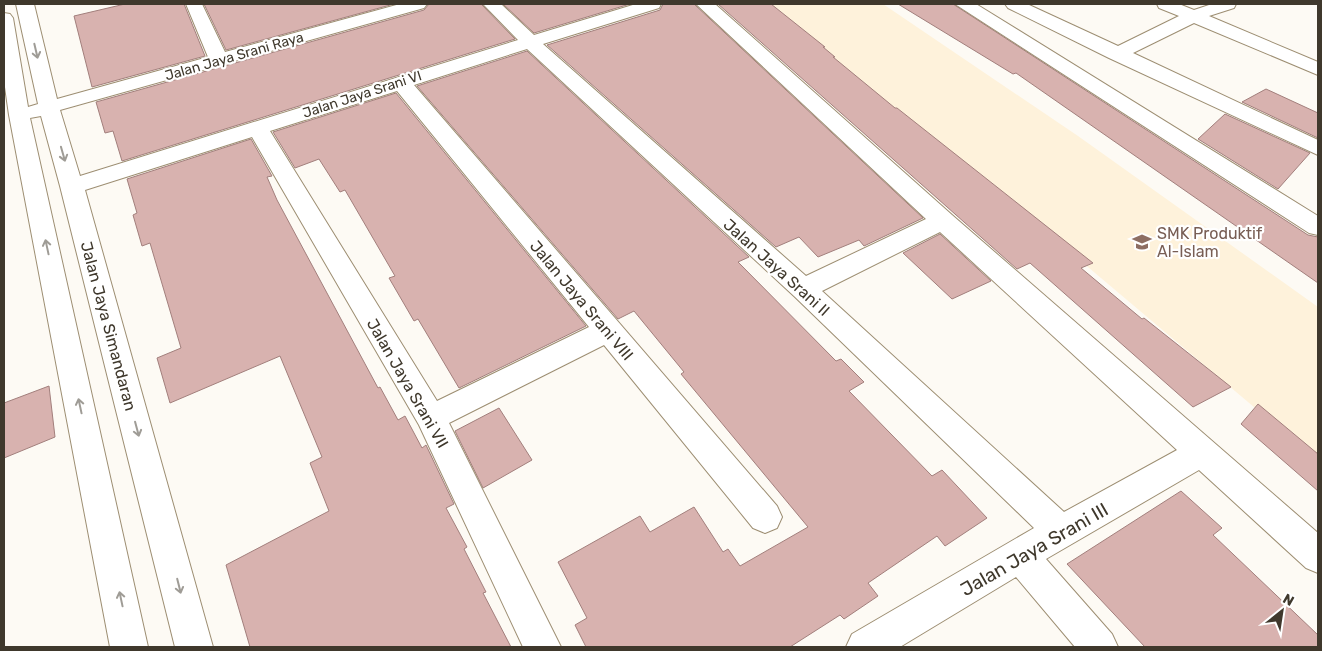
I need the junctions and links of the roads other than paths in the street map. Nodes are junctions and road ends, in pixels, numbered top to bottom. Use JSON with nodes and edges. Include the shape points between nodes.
{"nodes":[{"id":1,"x":25,"y":4,"type":"edge"},
{"id":2,"x":194,"y":4,"type":"edge"},
{"id":3,"x":418,"y":4,"type":"edge"},
{"id":4,"x":491,"y":4,"type":"edge"},
{"id":5,"x":653,"y":4,"type":"edge"},
{"id":6,"x":705,"y":4,"type":"edge"},
{"id":7,"x":964,"y":4,"type":"edge"},
{"id":8,"x":1014,"y":4,"type":"edge"},
{"id":9,"x":1165,"y":4,"type":"edge"},
{"id":10,"x":1228,"y":4,"type":"edge"},
{"id":11,"x":1193,"y":16,"type":"junction"},
{"id":12,"x":4,"y":18,"type":"edge"},
{"id":13,"x":531,"y":43,"type":"junction"},
{"id":14,"x":1116,"y":54,"type":"junction"},
{"id":15,"x":220,"y":60,"type":"junction"},
{"id":16,"x":1318,"y":69,"type":"edge"},
{"id":17,"x":400,"y":82,"type":"junction"},
{"id":18,"x":49,"y":108,"type":"junction"},
{"id":19,"x":11,"y":117,"type":"edge"},
{"id":20,"x":257,"y":128,"type":"junction"},
{"id":21,"x":1318,"y":148,"type":"edge"},
{"id":22,"x":72,"y":186,"type":"junction"},
{"id":23,"x":943,"y":221,"type":"junction"},
{"id":24,"x":1317,"y":225,"type":"edge"},
{"id":25,"x":803,"y":289,"type":"junction"},
{"id":26,"x":607,"y":330,"type":"junction"},
{"id":27,"x":431,"y":418,"type":"junction"},
{"id":28,"x":1204,"y":451,"type":"junction"},
{"id":29,"x":765,"y":517,"type":"dead end"},
{"id":30,"x":1062,"y":532,"type":"junction"},
{"id":31,"x":1020,"y":555,"type":"junction"},
{"id":32,"x":1318,"y":556,"type":"edge"},
{"id":33,"x":129,"y":647,"type":"edge"},
{"id":34,"x":194,"y":647,"type":"edge"},
{"id":35,"x":542,"y":647,"type":"edge"},
{"id":36,"x":865,"y":647,"type":"edge"},
{"id":37,"x":1099,"y":647,"type":"edge"}],
"edges":[{"from":1,"to":18,"type":"street","name":"Jalan Jaya Simandaran","one_way":true},
{"from":2,"to":15,"type":"street"},
{"from":3,"to":15,"type":"street","name":"Jalan Jaya Srani Raya"},
{"from":4,"to":13,"type":"street","name":"Jalan Jaya Srani II"},
{"from":5,"to":13,"type":"street","name":"Jalan Jaya Srani VI"},
{"from":6,"to":23,"type":"street"},
{"from":7,"to":24,"type":"street"},
{"from":8,"to":14,"type":"street"},
{"from":9,"to":11,"type":"street"},
{"from":10,"to":11,"type":"street"},
{"from":11,"to":14,"type":"street"},
{"from":11,"to":16,"type":"street"},
{"from":12,"to":19,"type":"street"},
{"from":13,"to":17,"type":"street","name":"Jalan Jaya Srani VI"},
{"from":13,"to":25,"type":"street","name":"Jalan Jaya Srani II"},
{"from":14,"to":21,"type":"street"},
{"from":15,"to":18,"type":"street","name":"Jalan Jaya Srani Raya"},
{"from":17,"to":20,"type":"street","name":"Jalan Jaya Srani VI"},
{"from":17,"to":26,"type":"street","name":"Jalan Jaya Srani VIII"},
{"from":18,"to":19,"type":"street","name":"Jalan Jaya Srani Raya"},
{"from":18,"to":22,"type":"street","name":"Jalan Jaya Simandaran","one_way":true},
{"from":33,"to":19,"type":"street","one_way":true},
{"from":20,"to":22,"type":"street","name":"Jalan Jaya Srani VI"},
{"from":20,"to":27,"type":"street","name":"Jalan Jaya Srani VII"},
{"from":22,"to":34,"type":"street","name":"Jalan Jaya Simandaran","one_way":true},
{"from":23,"to":25,"type":"street"},
{"from":23,"to":28,"type":"street"},
{"from":25,"to":30,"type":"street","name":"Jalan Jaya Srani II"},
{"from":26,"to":27,"type":"street"},
{"from":26,"to":29,"type":"street","name":"Jalan Jaya Srani VIII"},
{"from":27,"to":35,"type":"street","name":"Jalan Jaya Srani VII"},
{"from":28,"to":30,"type":"street","name":"Jalan Jaya Srani III"},
{"from":28,"to":32,"type":"street"},
{"from":30,"to":31,"type":"street","name":"Jalan Jaya Srani III"},
{"from":31,"to":36,"type":"street","name":"Jalan Jaya Srani III"},
{"from":31,"to":37,"type":"street"}]}
